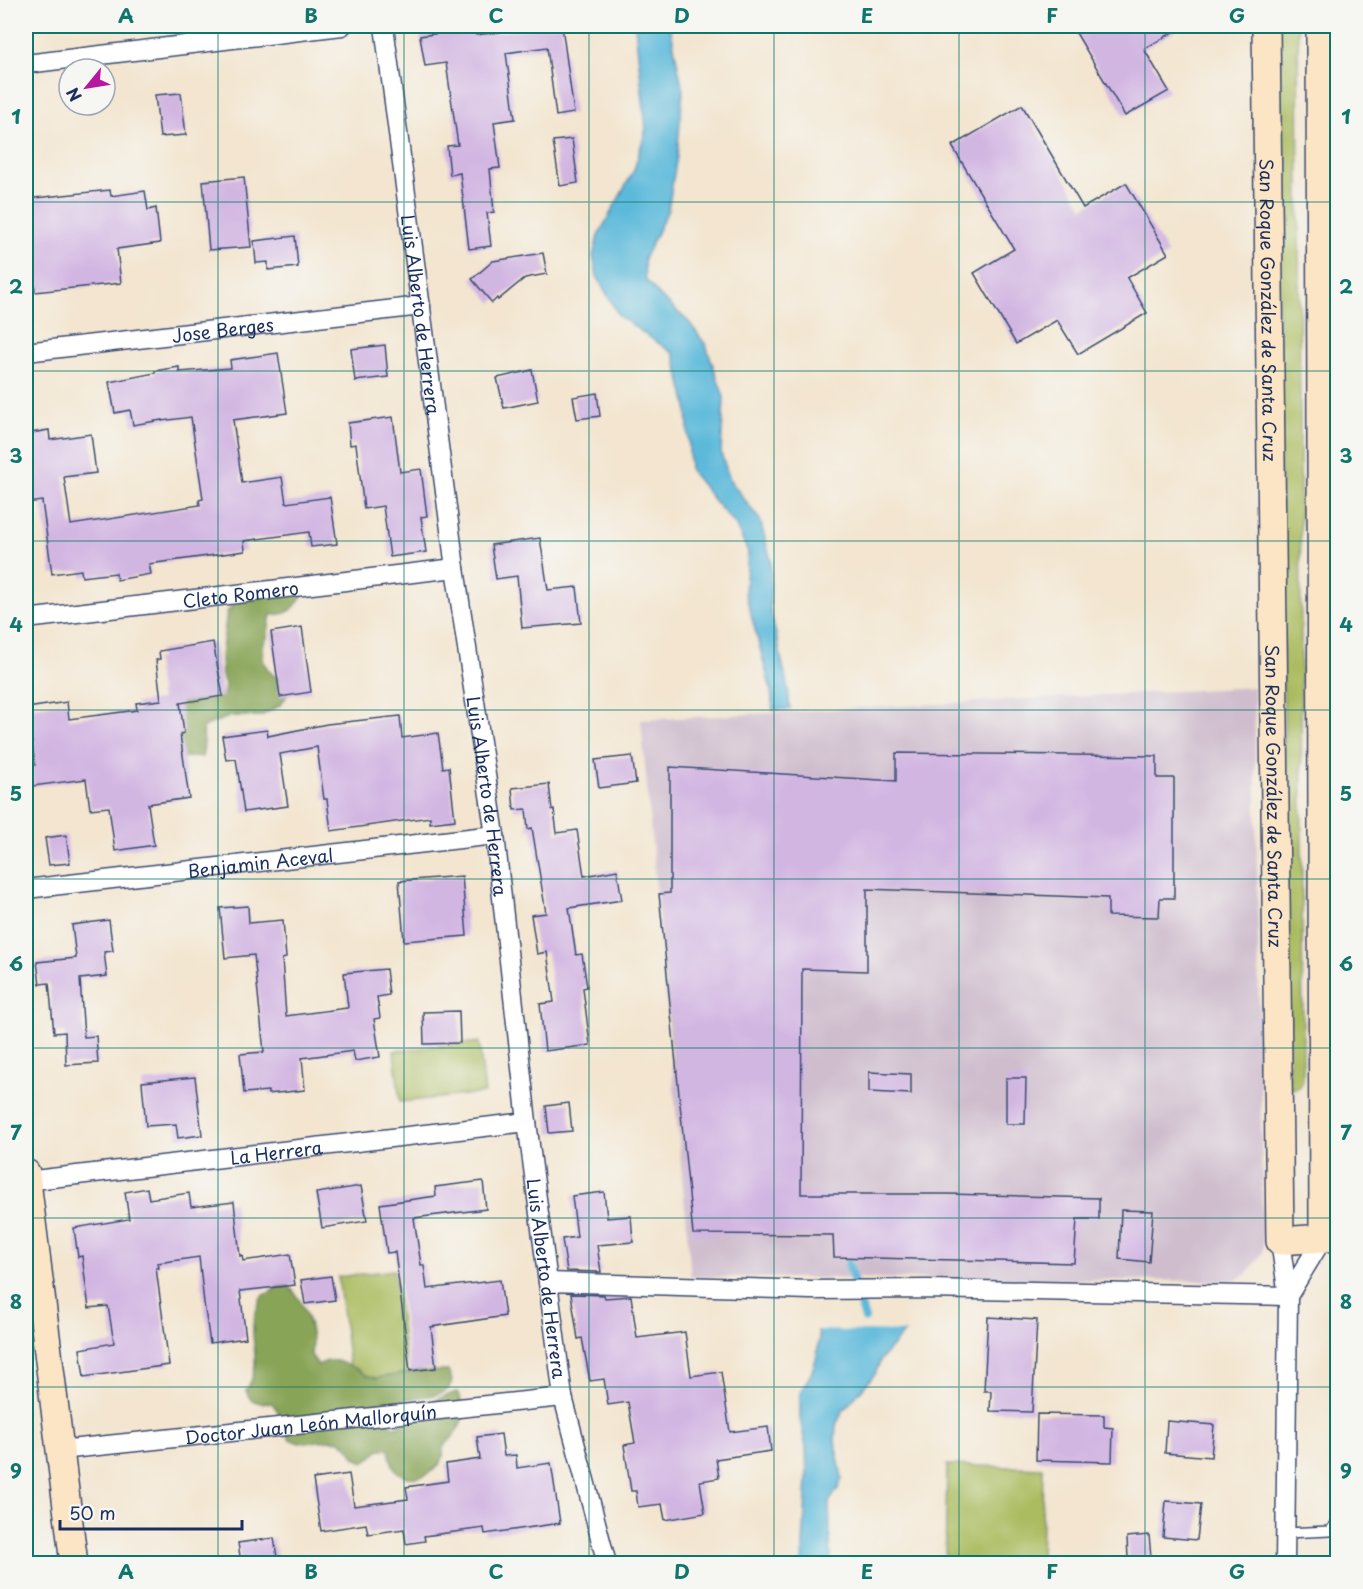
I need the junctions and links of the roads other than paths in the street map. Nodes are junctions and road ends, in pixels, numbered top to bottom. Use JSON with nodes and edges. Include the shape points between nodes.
{"nodes":[{"id":1,"x":342,"y":26,"type":"edge"},
{"id":2,"x":384,"y":26,"type":"edge"},
{"id":3,"x":1266,"y":26,"type":"edge"},
{"id":4,"x":1320,"y":26,"type":"edge"},
{"id":5,"x":26,"y":64,"type":"edge"},
{"id":6,"x":421,"y":306,"type":"junction"},
{"id":7,"x":26,"y":352,"type":"edge"},
{"id":8,"x":1329,"y":514,"type":"edge"},
{"id":9,"x":455,"y":568,"type":"junction"},
{"id":10,"x":26,"y":619,"type":"edge"},
{"id":11,"x":495,"y":835,"type":"junction"},
{"id":12,"x":26,"y":889,"type":"edge"},
{"id":13,"x":1323,"y":1116,"type":"junction"},
{"id":14,"x":527,"y":1122,"type":"junction"},
{"id":15,"x":1338,"y":1145,"type":"edge"},
{"id":16,"x":26,"y":1173,"type":"edge"},
{"id":17,"x":26,"y":1181,"type":"edge"},
{"id":18,"x":1330,"y":1224,"type":"edge"},
{"id":19,"x":1280,"y":1228,"type":"junction"},
{"id":20,"x":548,"y":1282,"type":"junction"},
{"id":21,"x":1288,"y":1296,"type":"junction"},
{"id":22,"x":563,"y":1398,"type":"junction"},
{"id":23,"x":60,"y":1450,"type":"junction"},
{"id":24,"x":1338,"y":1512,"type":"edge"},
{"id":25,"x":1286,"y":1533,"type":"junction"},
{"id":26,"x":74,"y":1563,"type":"edge"},
{"id":27,"x":607,"y":1563,"type":"edge"},
{"id":28,"x":1285,"y":1563,"type":"edge"}],
"edges":[{"from":1,"to":5,"type":"street"},
{"from":2,"to":6,"type":"street","name":"Luis Alberto de Herrera"},
{"from":3,"to":19,"type":"street","name":"San Roque González de Santa Cruz"},
{"from":4,"to":8,"type":"street"},
{"from":6,"to":7,"type":"street","name":"Jose Berges"},
{"from":6,"to":9,"type":"street","name":"Luis Alberto de Herrera"},
{"from":8,"to":13,"type":"street"},
{"from":9,"to":10,"type":"street","name":"Cleto Romero"},
{"from":9,"to":11,"type":"street","name":"Luis Alberto de Herrera"},
{"from":11,"to":12,"type":"street","name":"Benjamin Aceval"},
{"from":11,"to":14,"type":"street","name":"Luis Alberto de Herrera"},
{"from":13,"to":15,"type":"street"},
{"from":13,"to":18,"type":"street"},
{"from":14,"to":17,"type":"street","name":"La Herrera"},
{"from":14,"to":20,"type":"street","name":"Luis Alberto de Herrera"},
{"from":16,"to":17,"type":"street"},
{"from":17,"to":23,"type":"street"},
{"from":18,"to":19,"type":"street"},
{"from":18,"to":21,"type":"street"},
{"from":19,"to":21,"type":"street","name":"San Roque González de Santa Cruz"},
{"from":20,"to":21,"type":"street","via":[[811,1290]]},
{"from":20,"to":22,"type":"street","name":"Luis Alberto de Herrera"},
{"from":21,"to":25,"type":"street","name":"San Roque González de Santa Cruz"},
{"from":22,"to":23,"type":"street","name":"Doctor Juan León Mallorquín"},
{"from":22,"to":27,"type":"street","name":"Luis Alberto de Herrera"},
{"from":23,"to":26,"type":"street"},
{"from":24,"to":25,"type":"lane","via":[[1330,1531]]},
{"from":25,"to":28,"type":"street","name":"San Roque González de Santa Cruz"}]}
